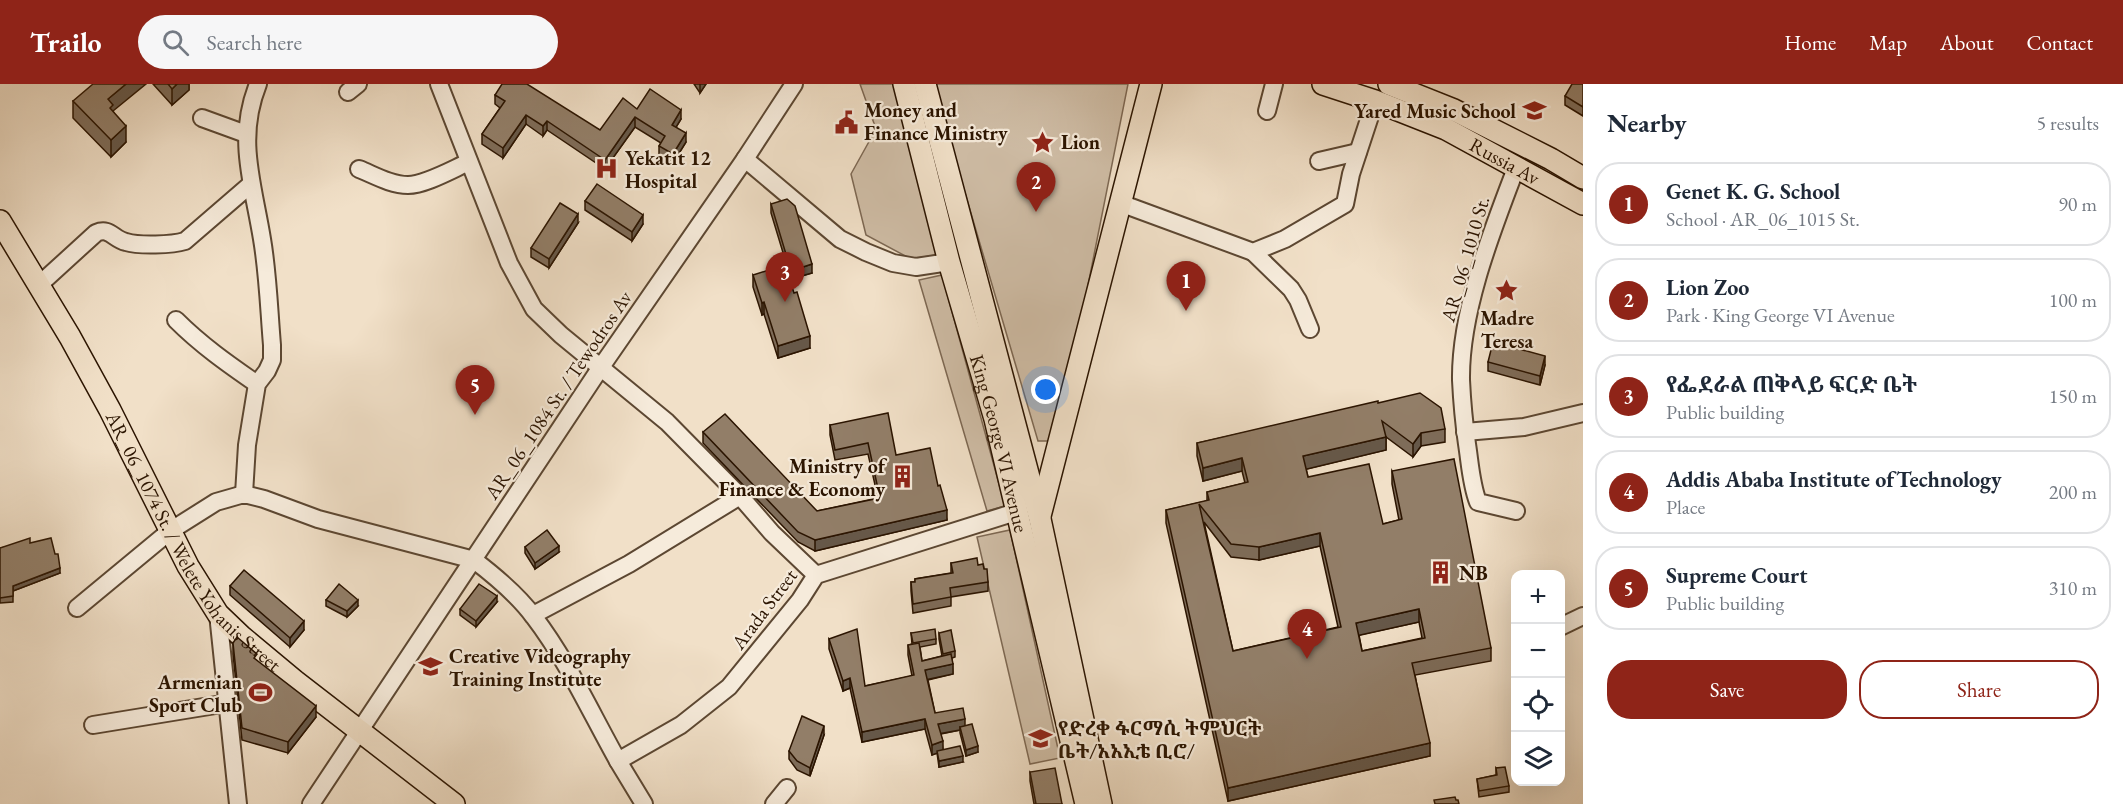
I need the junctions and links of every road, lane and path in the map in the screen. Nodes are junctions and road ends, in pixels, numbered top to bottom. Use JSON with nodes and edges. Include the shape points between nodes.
{"nodes":[{"id":1,"x":258,"y":84,"type":"edge"},
{"id":2,"x":439,"y":84,"type":"edge"},
{"id":3,"x":794,"y":84,"type":"edge"},
{"id":4,"x":904,"y":84,"type":"edge"},
{"id":5,"x":925,"y":84,"type":"edge"},
{"id":6,"x":1151,"y":84,"type":"edge"},
{"id":7,"x":1275,"y":84,"type":"edge"},
{"id":8,"x":1323,"y":84,"type":"edge"},
{"id":9,"x":1389,"y":84,"type":"edge"},
{"id":10,"x":1375,"y":101,"type":"junction"},
{"id":11,"x":1454,"y":110,"type":"junction"},
{"id":12,"x":1267,"y":111,"type":"dead end"},
{"id":13,"x":202,"y":118,"type":"dead end"},
{"id":14,"x":1446,"y":129,"type":"junction"},
{"id":15,"x":246,"y":134,"type":"junction"},
{"id":16,"x":1358,"y":153,"type":"junction"},
{"id":17,"x":745,"y":159,"type":"junction"},
{"id":18,"x":1551,"y":159,"type":"junction"},
{"id":19,"x":1319,"y":161,"type":"dead end"},
{"id":20,"x":469,"y":162,"type":"junction"},
{"id":21,"x":1516,"y":168,"type":"junction"},
{"id":22,"x":359,"y":169,"type":"dead end"},
{"id":23,"x":1580,"y":171,"type":"edge"},
{"id":24,"x":1541,"y":182,"type":"junction"},
{"id":25,"x":251,"y":184,"type":"junction"},
{"id":26,"x":1119,"y":203,"type":"junction"},
{"id":27,"x":1583,"y":204,"type":"edge"},
{"id":28,"x":0,"y":221,"type":"edge"},
{"id":29,"x":1253,"y":252,"type":"junction"},
{"id":30,"x":950,"y":262,"type":"junction"},
{"id":31,"x":40,"y":284,"type":"junction"},
{"id":32,"x":972,"y":306,"type":"junction"},
{"id":33,"x":176,"y":320,"type":"dead end"},
{"id":34,"x":1311,"y":329,"type":"dead end"},
{"id":35,"x":601,"y":367,"type":"junction"},
{"id":36,"x":257,"y":384,"type":"junction"},
{"id":37,"x":1583,"y":413,"type":"edge"},
{"id":38,"x":1465,"y":432,"type":"junction"},
{"id":39,"x":244,"y":494,"type":"junction"},
{"id":40,"x":740,"y":496,"type":"junction"},
{"id":41,"x":1516,"y":511,"type":"dead end"},
{"id":42,"x":1016,"y":512,"type":"junction"},
{"id":43,"x":1040,"y":519,"type":"junction"},
{"id":44,"x":170,"y":531,"type":"junction"},
{"id":45,"x":1023,"y":538,"type":"junction"},
{"id":46,"x":474,"y":560,"type":"junction"},
{"id":47,"x":816,"y":575,"type":"junction"},
{"id":48,"x":77,"y":608,"type":"dead end"},
{"id":49,"x":219,"y":614,"type":"junction"},
{"id":50,"x":533,"y":615,"type":"junction"},
{"id":51,"x":1583,"y":616,"type":"edge"},
{"id":52,"x":1565,"y":625,"type":"edge"},
{"id":53,"x":228,"y":703,"type":"junction"},
{"id":54,"x":93,"y":724,"type":"dead end"},
{"id":55,"x":359,"y":731,"type":"junction"},
{"id":56,"x":618,"y":761,"type":"junction"},
{"id":57,"x":787,"y":788,"type":"dead end"},
{"id":58,"x":238,"y":804,"type":"edge"},
{"id":59,"x":311,"y":804,"type":"edge"},
{"id":60,"x":454,"y":804,"type":"edge"},
{"id":61,"x":644,"y":804,"type":"edge"},
{"id":62,"x":774,"y":804,"type":"edge"},
{"id":63,"x":1086,"y":804,"type":"edge"},
{"id":64,"x":1101,"y":804,"type":"edge"}],
"edges":[{"from":1,"to":15,"type":"street"},
{"from":2,"to":20,"type":"street"},
{"from":3,"to":17,"type":"street","name":"AR_06_1084 St. / Tewodros Av"},
{"from":4,"to":30,"type":"main road","name":"King George VI Avenue"},
{"from":5,"to":32,"type":"main road","name":"King George VI Avenue"},
{"from":6,"to":26,"type":"main road"},
{"from":7,"to":12,"type":"street"},
{"from":8,"to":10,"type":"main road","name":"Russia Av"},
{"from":9,"to":11,"type":"main road","name":"Russia Av"},
{"from":10,"to":14,"type":"main road","name":"Russia Av"},
{"from":10,"to":16,"type":"street"},
{"from":11,"to":14,"type":"main road"},
{"from":11,"to":18,"type":"main road","name":"Russia Av"},
{"from":13,"to":15,"type":"street"},
{"from":14,"to":21,"type":"main road","name":"Russia Av"},
{"from":15,"to":25,"type":"street"},
{"from":16,"to":19,"type":"street"},
{"from":16,"to":29,"type":"street","via":[[1345,204],[1285,239]]},
{"from":17,"to":30,"type":"street","via":[[840,239],[893,262],[916,267]]},
{"from":17,"to":35,"type":"street","name":"AR_06_1084 St. / Tewodros Av"},
{"from":18,"to":23,"type":"main road","name":"Russia Av"},
{"from":18,"to":24,"type":"main road"},
{"from":20,"to":22,"type":"street","via":[[407,185]]},
{"from":20,"to":35,"type":"street","via":[[509,263],[534,309]]},
{"from":21,"to":24,"type":"main road","name":"Russia Av"},
{"from":21,"to":38,"type":"street","name":"AR_06_1010 St.","via":[[1468,314],[1461,378]]},
{"from":24,"to":27,"type":"main road","name":"Russia Av"},
{"from":25,"to":31,"type":"street","via":[[185,241],[129,243],[103,230]]},
{"from":25,"to":36,"type":"street","via":[[262,241],[272,345],[272,360]]},
{"from":26,"to":29,"type":"street"},
{"from":26,"to":43,"type":"main road"},
{"from":28,"to":31,"type":"main road","name":"AR_06_1074 St. / Welete Yohanis Street"},
{"from":29,"to":34,"type":"street","via":[[1291,289]]},
{"from":30,"to":32,"type":"main road","name":"King George VI Avenue"},
{"from":31,"to":44,"type":"main road","name":"AR_06_1074 St. / Welete Yohanis Street","via":[[110,410]]},
{"from":32,"to":42,"type":"main road","name":"King George VI Avenue"},
{"from":32,"to":43,"type":"main road","name":"King George VI Avenue"},
{"from":33,"to":36,"type":"street","via":[[195,340]]},
{"from":35,"to":40,"type":"street","via":[[667,422]]},
{"from":35,"to":46,"type":"street","name":"AR_06_1084 St. / Tewodros Av"},
{"from":36,"to":39,"type":"street"},
{"from":37,"to":38,"type":"street","via":[[1524,427]]},
{"from":38,"to":41,"type":"street","name":"AR_06_1010 St.","via":[[1478,502]]},
{"from":39,"to":44,"type":"street","via":[[216,502]]},
{"from":39,"to":46,"type":"street","via":[[318,519]]},
{"from":40,"to":47,"type":"street"},
{"from":40,"to":50,"type":"street","via":[[629,564]]},
{"from":42,"to":45,"type":"main road","name":"King George VI Avenue"},
{"from":42,"to":47,"type":"street","name":"Arada Street"},
{"from":43,"to":45,"type":"main road"},
{"from":43,"to":64,"type":"main road","name":"King George VI Avenue"},
{"from":44,"to":48,"type":"street"},
{"from":44,"to":49,"type":"main road","name":"AR_06_1074 St. / Welete Yohanis Street","via":[[201,590]]},
{"from":45,"to":63,"type":"main road","name":"King George VI Avenue"},
{"from":46,"to":50,"type":"street"},
{"from":46,"to":55,"type":"street","name":"AR_06_1084 St. / Tewodros Av"},
{"from":47,"to":56,"type":"street","name":"Arada Street","via":[[729,687],[681,724]]},
{"from":49,"to":53,"type":"street"},
{"from":49,"to":55,"type":"main road","name":"AR_06_1074 St. / Welete Yohanis Street"},
{"from":50,"to":56,"type":"street"},
{"from":51,"to":52,"type":"street"},
{"from":53,"to":54,"type":"street"},
{"from":53,"to":58,"type":"street"},
{"from":55,"to":59,"type":"street","name":"AR_06_1084 St. / Tewodros Av"},
{"from":55,"to":60,"type":"main road","name":"AR_06_1074 St. / Welete Yohanis Street"},
{"from":56,"to":61,"type":"street"},
{"from":57,"to":62,"type":"street"}]}
